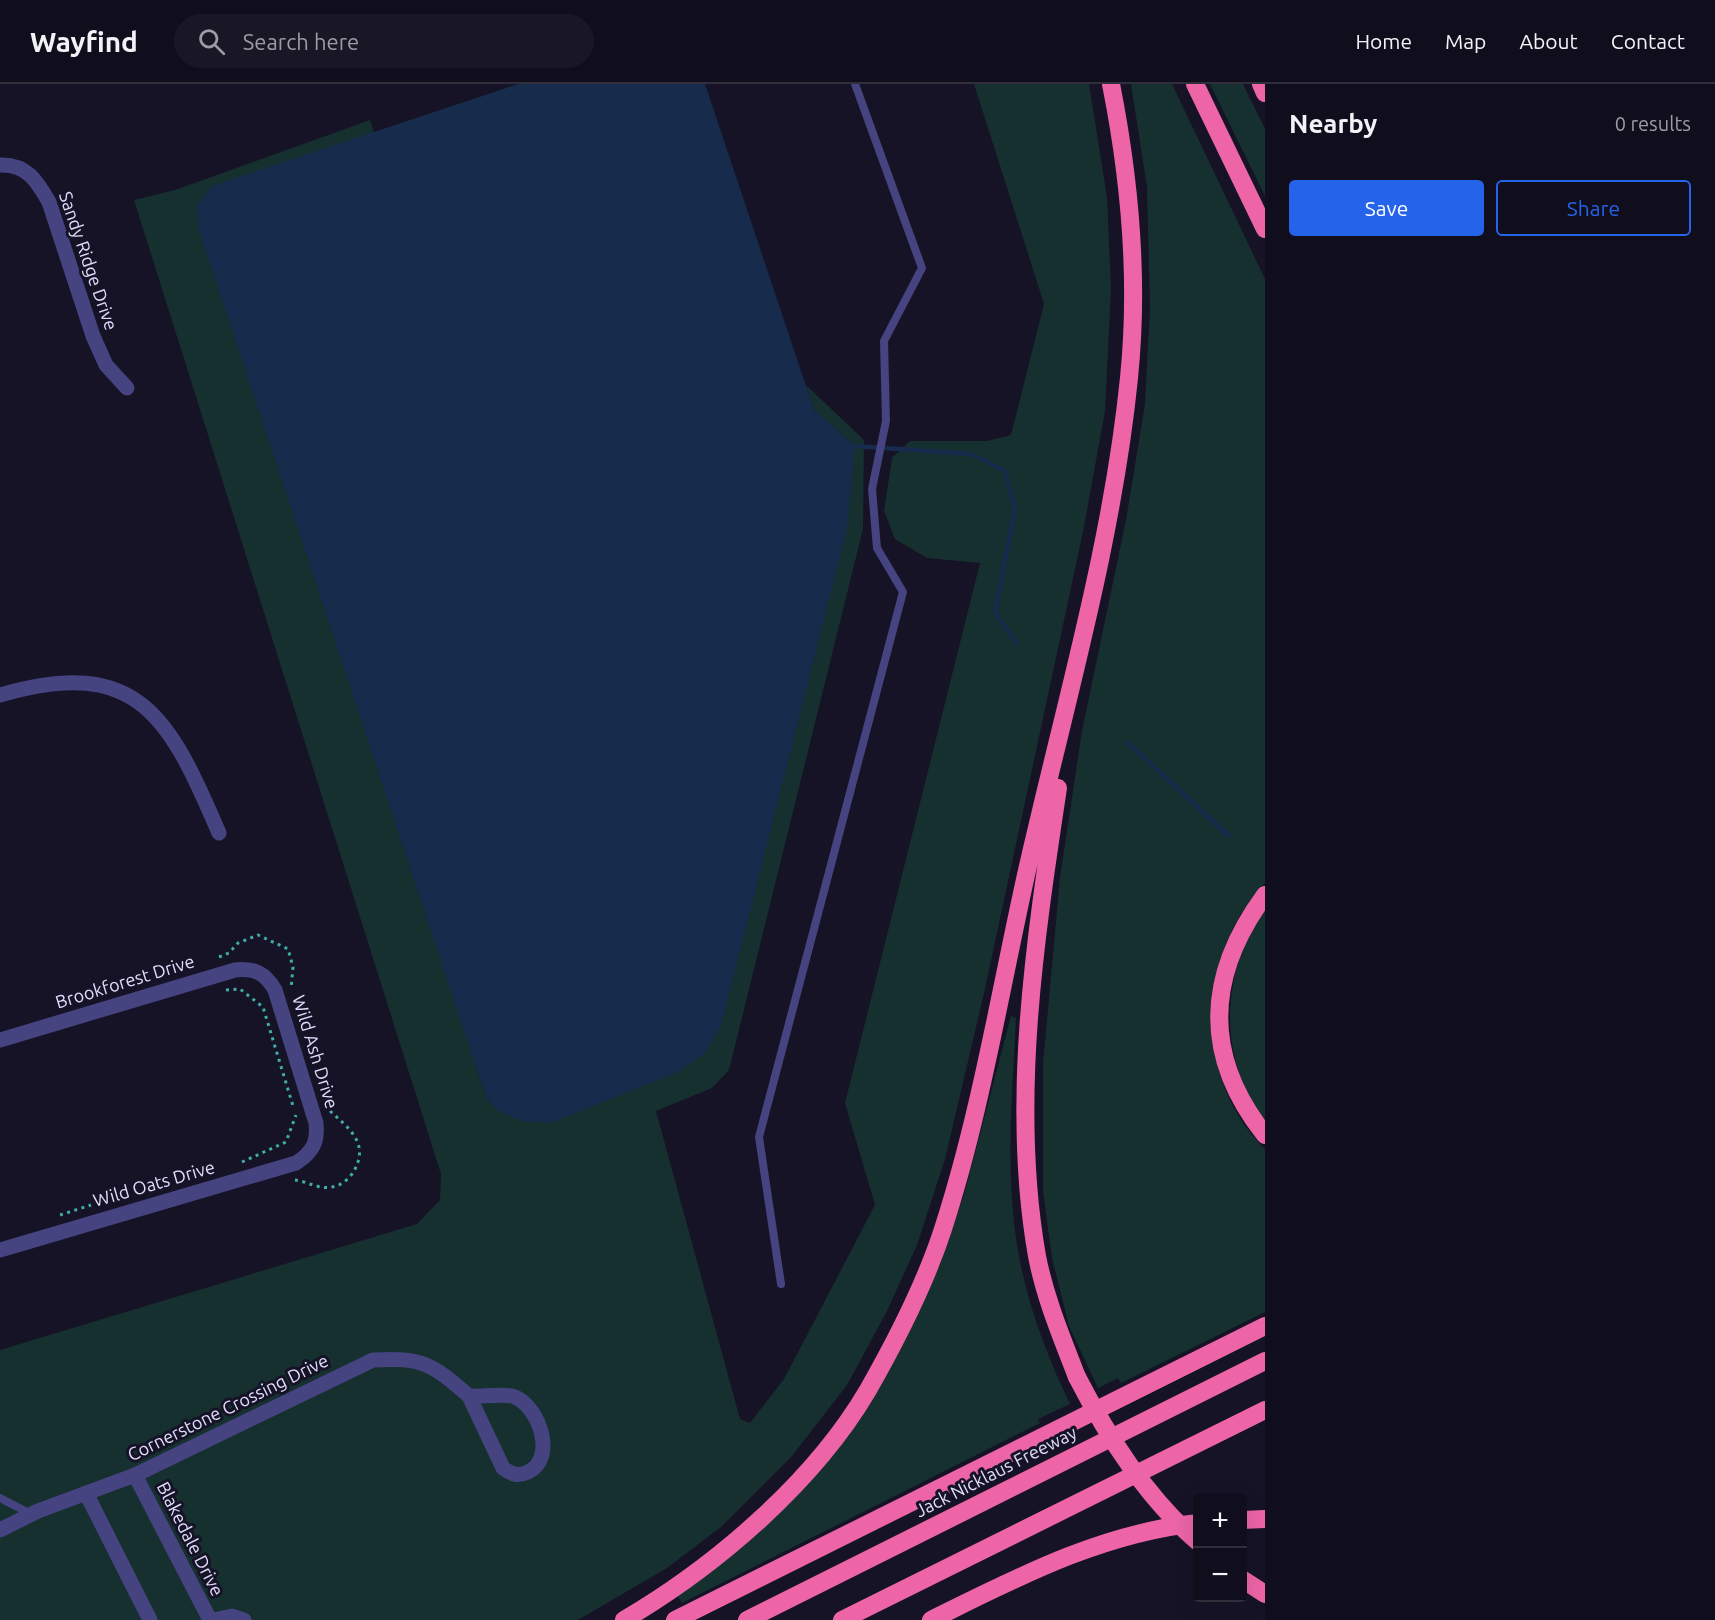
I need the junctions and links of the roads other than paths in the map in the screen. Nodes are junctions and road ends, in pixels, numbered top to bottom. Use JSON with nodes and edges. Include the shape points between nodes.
{"nodes":[{"id":1,"x":855,"y":84,"type":"edge"},
{"id":2,"x":1111,"y":84,"type":"edge"},
{"id":3,"x":1195,"y":84,"type":"edge"},
{"id":4,"x":1260,"y":84,"type":"edge"},
{"id":5,"x":1265,"y":93,"type":"edge"},
{"id":6,"x":0,"y":165,"type":"edge"},
{"id":7,"x":1265,"y":229,"type":"edge"},
{"id":8,"x":128,"y":388,"type":"dead end"},
{"id":9,"x":1075,"y":680,"type":"junction"},
{"id":10,"x":0,"y":694,"type":"edge"},
{"id":11,"x":219,"y":833,"type":"dead end"},
{"id":12,"x":1265,"y":895,"type":"edge"},
{"id":13,"x":261,"y":973,"type":"joint"},
{"id":14,"x":0,"y":1040,"type":"edge"},
{"id":15,"x":1265,"y":1135,"type":"edge"},
{"id":16,"x":315,"y":1147,"type":"joint"},
{"id":17,"x":0,"y":1250,"type":"edge"},
{"id":18,"x":781,"y":1284,"type":"dead end"},
{"id":19,"x":1265,"y":1326,"type":"edge"},
{"id":20,"x":1265,"y":1361,"type":"edge"},
{"id":21,"x":469,"y":1396,"type":"junction"},
{"id":22,"x":1265,"y":1410,"type":"edge"},
{"id":23,"x":135,"y":1475,"type":"junction"},
{"id":24,"x":86,"y":1493,"type":"junction"},
{"id":25,"x":0,"y":1498,"type":"edge"},
{"id":26,"x":31,"y":1514,"type":"junction"},
{"id":27,"x":1265,"y":1519,"type":"edge"},
{"id":28,"x":1247,"y":1520,"type":"edge"},
{"id":29,"x":1193,"y":1524,"type":"edge"},
{"id":30,"x":0,"y":1530,"type":"edge"},
{"id":31,"x":1193,"y":1538,"type":"edge"},
{"id":32,"x":1247,"y":1582,"type":"edge"},
{"id":33,"x":1265,"y":1594,"type":"edge"},
{"id":34,"x":150,"y":1620,"type":"edge"},
{"id":35,"x":212,"y":1620,"type":"edge"},
{"id":36,"x":244,"y":1620,"type":"edge"},
{"id":37,"x":624,"y":1620,"type":"edge"},
{"id":38,"x":675,"y":1620,"type":"edge"},
{"id":39,"x":747,"y":1620,"type":"edge"},
{"id":40,"x":842,"y":1620,"type":"edge"},
{"id":41,"x":931,"y":1620,"type":"edge"}],
"edges":[{"from":1,"to":18,"type":"lane","via":[[922,268],[884,341],[886,421],[872,489],[877,548],[903,592],[759,1137]]},
{"from":2,"to":9,"type":"highway","via":[[1129,196],[1133,315],[1130,376],[1112,494]]},
{"from":3,"to":7,"type":"highway"},
{"from":4,"to":5,"type":"highway"},
{"from":6,"to":8,"type":"street","name":"Sandy Ridge Drive","via":[[24,168],[38,182],[49,202],[93,336],[106,365]]},
{"from":9,"to":31,"type":"highway","bridge":true,"via":[[1046,876],[1028,1044],[1028,1183],[1038,1258],[1054,1320],[1101,1424],[1152,1494]]},
{"from":9,"to":37,"type":"highway","via":[[962,1160],[942,1232],[915,1302],[866,1394],[816,1460],[723,1553]]},
{"from":10,"to":11,"type":"street","via":[[71,680],[100,684],[132,699],[152,713],[176,741]]},
{"from":12,"to":15,"type":"highway","via":[[1244,923],[1229,956],[1221,994],[1220,1038],[1242,1105]]},
{"from":13,"to":14,"type":"street","name":"Brookforest Drive","via":[[250,968],[235,970]]},
{"from":13,"to":16,"type":"street","name":"Wild Ash Drive","via":[[275,990],[313,1112]]},
{"from":16,"to":17,"type":"street","name":"Wild Oats Drive","via":[[296,1163]]},
{"from":19,"to":38,"type":"highway"},
{"from":20,"to":39,"type":"highway","name":"Jack Nicklaus Freeway"},
{"from":21,"to":21,"type":"street","name":"Cornerstone Crossing Drive","via":[[512,1395],[526,1403],[543,1439],[544,1455],[538,1467],[522,1475],[503,1468]]},
{"from":21,"to":23,"type":"street","name":"Cornerstone Crossing Drive","via":[[435,1367],[404,1358],[373,1360]]},
{"from":22,"to":40,"type":"highway"},
{"from":23,"to":24,"type":"street","name":"Cornerstone Crossing Drive"},
{"from":23,"to":35,"type":"street","name":"Blakedale Drive"},
{"from":24,"to":26,"type":"street","name":"Cornerstone Crossing Drive"},
{"from":24,"to":34,"type":"street"},
{"from":25,"to":26,"type":"lane"},
{"from":26,"to":30,"type":"street","name":"Cornerstone Crossing Drive"},
{"from":27,"to":28,"type":"highway"},
{"from":29,"to":41,"type":"highway","via":[[1133,1534],[1079,1551]]},
{"from":32,"to":33,"type":"highway"},
{"from":35,"to":36,"type":"street","name":"Blakedale Drive","via":[[232,1616]]}]}
